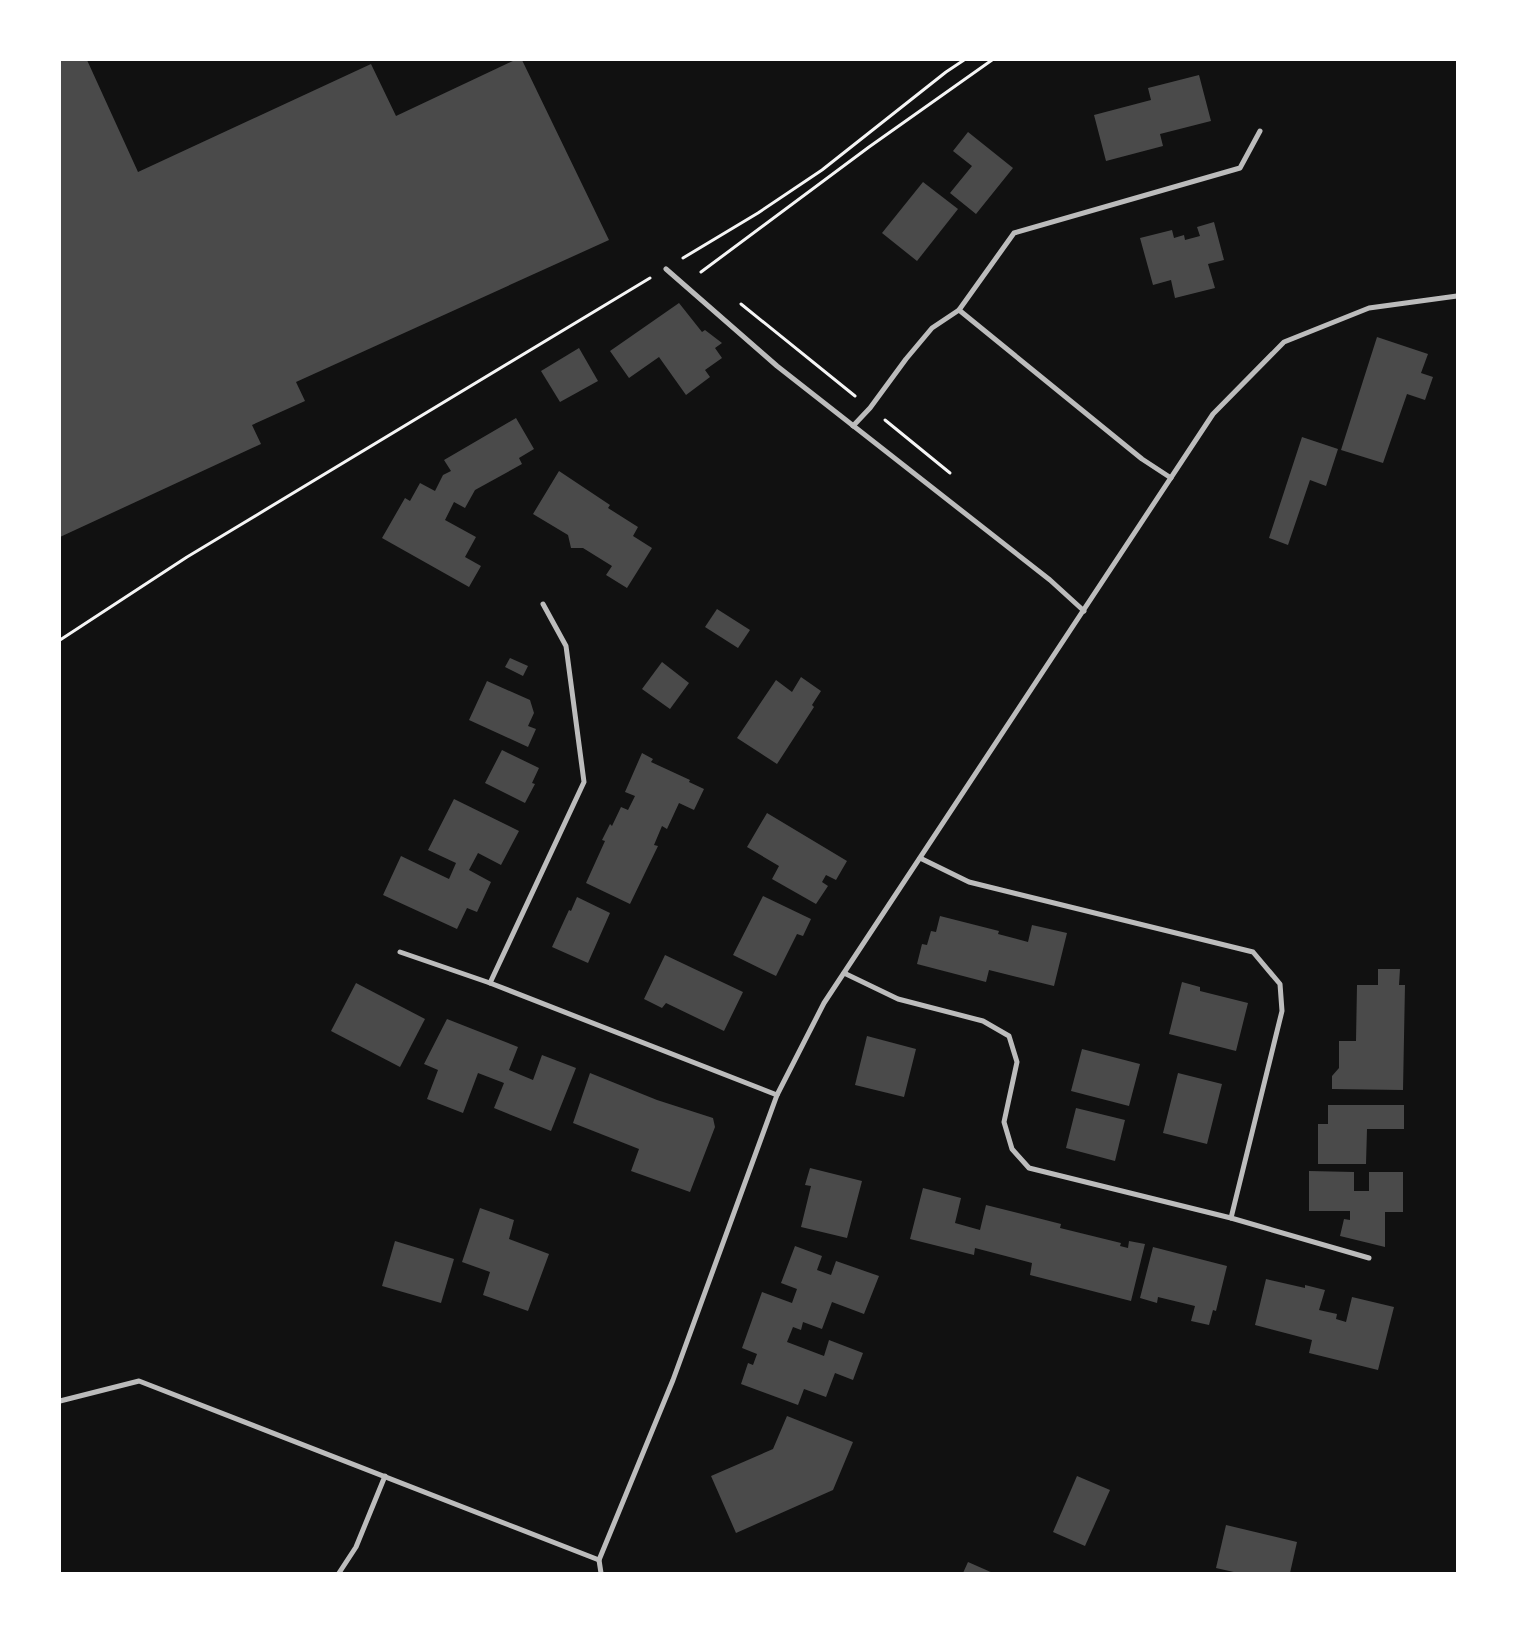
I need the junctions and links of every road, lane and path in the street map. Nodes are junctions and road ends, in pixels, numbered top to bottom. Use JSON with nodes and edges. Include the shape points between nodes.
{"nodes":[{"id":1,"x":964,"y":60,"type":"edge"},
{"id":2,"x":992,"y":60,"type":"edge"},
{"id":3,"x":1260,"y":131,"type":"dead end"},
{"id":4,"x":666,"y":269,"type":"junction"},
{"id":5,"x":709,"y":278,"type":"dead end"},
{"id":6,"x":1457,"y":296,"type":"edge"},
{"id":7,"x":739,"y":303,"type":"dead end"},
{"id":8,"x":959,"y":310,"type":"junction"},
{"id":9,"x":870,"y":408,"type":"junction"},
{"id":10,"x":853,"y":426,"type":"junction"},
{"id":11,"x":953,"y":475,"type":"dead end"},
{"id":12,"x":1171,"y":478,"type":"junction"},
{"id":13,"x":543,"y":604,"type":"dead end"},
{"id":14,"x":1084,"y":611,"type":"junction"},
{"id":15,"x":60,"y":640,"type":"edge"},
{"id":16,"x":920,"y":858,"type":"junction"},
{"id":17,"x":400,"y":952,"type":"dead end"},
{"id":18,"x":844,"y":973,"type":"junction"},
{"id":19,"x":490,"y":983,"type":"junction"},
{"id":20,"x":777,"y":1095,"type":"junction"},
{"id":21,"x":1232,"y":1218,"type":"junction"},
{"id":22,"x":1369,"y":1258,"type":"dead end"},
{"id":23,"x":60,"y":1400,"type":"edge"},
{"id":24,"x":385,"y":1476,"type":"junction"},
{"id":25,"x":599,"y":1560,"type":"junction"},
{"id":26,"x":339,"y":1573,"type":"edge"},
{"id":27,"x":601,"y":1573,"type":"edge"}],
"edges":[{"from":1,"to":4,"type":"path","via":[[822,170]]},
{"from":2,"to":5,"type":"path","via":[[701,272]]},
{"from":3,"to":8,"type":"street","via":[[1240,168],[1014,233]]},
{"from":4,"to":10,"type":"street","via":[[777,366]]},
{"from":4,"to":15,"type":"path","via":[[187,557]]},
{"from":6,"to":12,"type":"street","via":[[1369,308],[1284,342],[1214,414]]},
{"from":7,"to":9,"type":"path"},
{"from":8,"to":9,"type":"street","via":[[932,328]]},
{"from":8,"to":12,"type":"street","via":[[1142,459]]},
{"from":9,"to":10,"type":"street"},
{"from":9,"to":11,"type":"path"},
{"from":10,"to":14,"type":"street","via":[[1050,580]]},
{"from":12,"to":14,"type":"street"},
{"from":13,"to":19,"type":"street","via":[[566,646],[584,782]]},
{"from":14,"to":16,"type":"street"},
{"from":16,"to":18,"type":"street"},
{"from":16,"to":21,"type":"street","via":[[969,882],[1253,952],[1280,984],[1282,1012]]},
{"from":17,"to":19,"type":"street"},
{"from":18,"to":20,"type":"street","via":[[824,1004]]},
{"from":18,"to":21,"type":"street","via":[[898,999],[983,1021],[1009,1036],[1017,1062],[1004,1122],[1012,1149],[1029,1168]]},
{"from":19,"to":20,"type":"street"},
{"from":20,"to":25,"type":"street","via":[[673,1380]]},
{"from":21,"to":22,"type":"street"},
{"from":23,"to":24,"type":"street","via":[[139,1381]]},
{"from":24,"to":25,"type":"street"},
{"from":24,"to":26,"type":"street","via":[[356,1547]]},
{"from":25,"to":27,"type":"street"}]}
